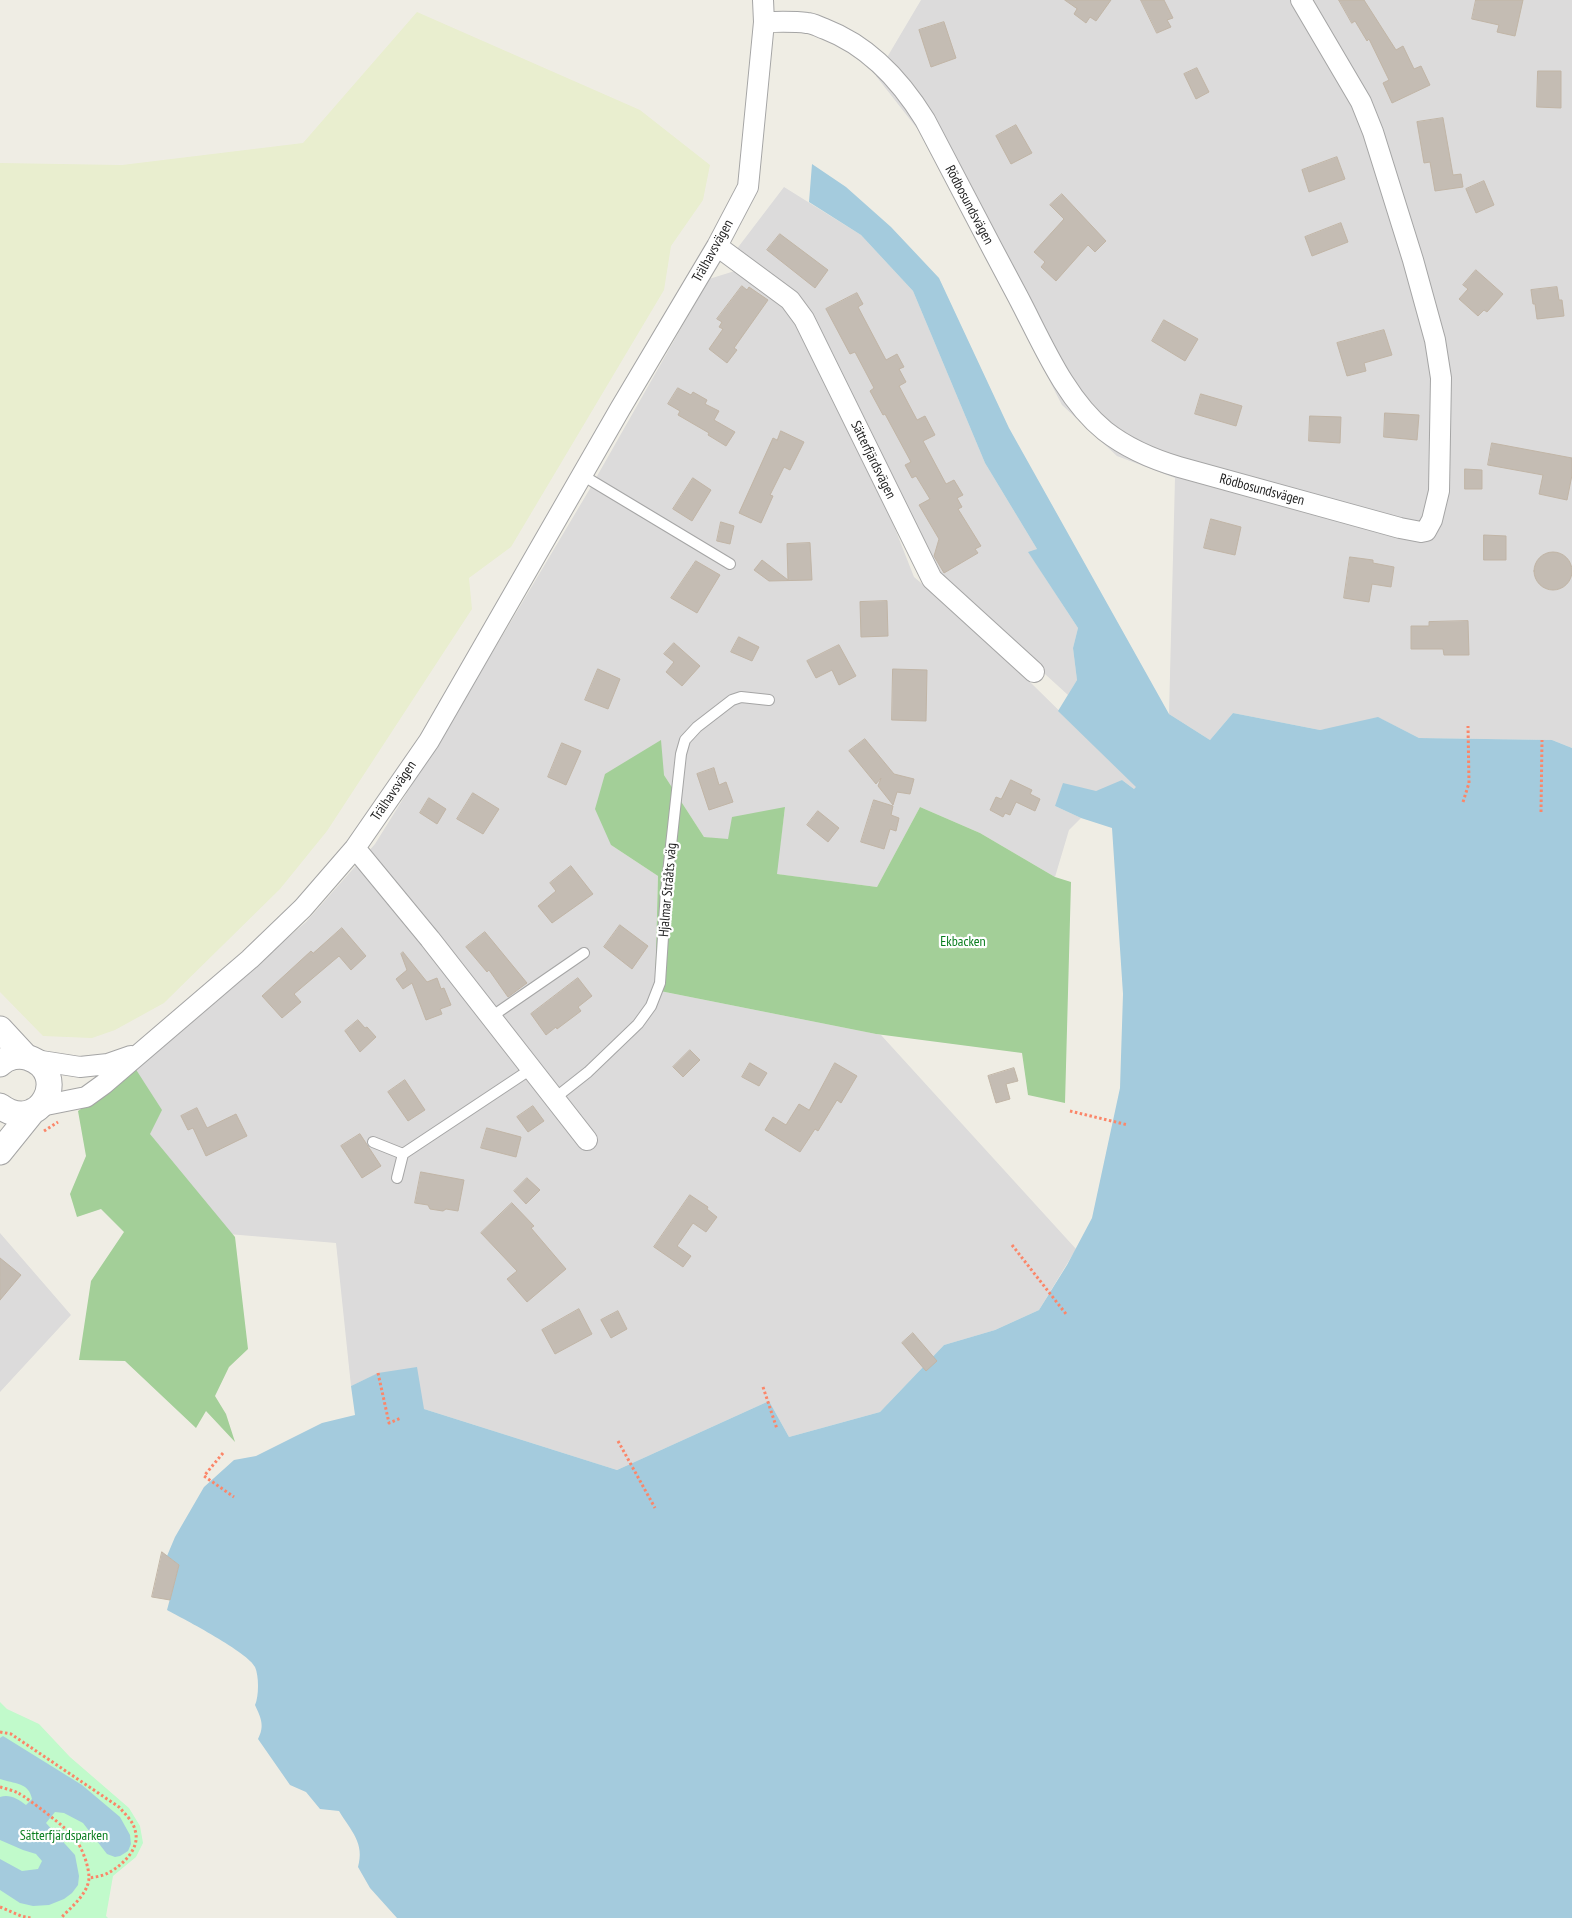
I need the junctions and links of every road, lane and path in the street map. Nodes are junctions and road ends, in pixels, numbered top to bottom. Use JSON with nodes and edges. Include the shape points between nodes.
{"nodes":[{"id":1,"x":762,"y":0,"type":"edge"},
{"id":2,"x":1301,"y":0,"type":"edge"},
{"id":3,"x":764,"y":22,"type":"junction"},
{"id":4,"x":717,"y":246,"type":"junction"},
{"id":5,"x":582,"y":475,"type":"junction"},
{"id":6,"x":730,"y":564,"type":"dead end"},
{"id":7,"x":1034,"y":672,"type":"dead end"},
{"id":8,"x":769,"y":700,"type":"dead end"},
{"id":9,"x":1468,"y":726,"type":"dead end"},
{"id":10,"x":1542,"y":740,"type":"dead end"},
{"id":11,"x":1463,"y":802,"type":"dead end"},
{"id":12,"x":1541,"y":812,"type":"dead end"},
{"id":13,"x":355,"y":848,"type":"junction"},
{"id":14,"x":584,"y":953,"type":"dead end"},
{"id":15,"x":491,"y":1017,"type":"junction"},
{"id":16,"x":0,"y":1028,"type":"edge"},
{"id":17,"x":140,"y":1053,"type":"junction"},
{"id":18,"x":30,"y":1058,"type":"junction"},
{"id":19,"x":0,"y":1064,"type":"edge"},
{"id":20,"x":531,"y":1069,"type":"junction"},
{"id":21,"x":555,"y":1098,"type":"junction"},
{"id":22,"x":0,"y":1106,"type":"edge"},
{"id":23,"x":37,"y":1108,"type":"junction"},
{"id":24,"x":1070,"y":1111,"type":"dead end"},
{"id":25,"x":1128,"y":1125,"type":"dead end"},
{"id":26,"x":587,"y":1140,"type":"dead end"},
{"id":27,"x":373,"y":1142,"type":"dead end"},
{"id":28,"x":0,"y":1152,"type":"edge"},
{"id":29,"x":403,"y":1154,"type":"junction"},
{"id":30,"x":397,"y":1178,"type":"dead end"},
{"id":31,"x":1012,"y":1245,"type":"dead end"},
{"id":32,"x":1066,"y":1314,"type":"dead end"},
{"id":33,"x":378,"y":1372,"type":"dead end"},
{"id":34,"x":763,"y":1387,"type":"dead end"},
{"id":35,"x":401,"y":1418,"type":"dead end"},
{"id":36,"x":777,"y":1429,"type":"dead end"},
{"id":37,"x":618,"y":1441,"type":"dead end"},
{"id":38,"x":223,"y":1453,"type":"dead end"},
{"id":39,"x":234,"y":1498,"type":"dead end"},
{"id":40,"x":655,"y":1508,"type":"dead end"},
{"id":41,"x":0,"y":1732,"type":"edge"},
{"id":42,"x":0,"y":1787,"type":"edge"},
{"id":43,"x":89,"y":1878,"type":"junction"},
{"id":44,"x":0,"y":1907,"type":"edge"},
{"id":45,"x":31,"y":1918,"type":"edge"},
{"id":46,"x":61,"y":1918,"type":"edge"}],
"edges":[{"from":1,"to":3,"type":"street","name":"Trälhavsvägen"},
{"from":2,"to":3,"type":"street","name":"Rödbosundsvägen","via":[[1361,102],[1373,132],[1435,340],[1442,378],[1439,491],[1426,531],[1400,528],[1164,463],[1133,451],[1104,430],[1081,407],[1043,348],[925,120],[896,79],[869,54],[839,34],[808,22]]},
{"from":3,"to":4,"type":"street","name":"Trälhavsvägen","via":[[748,187]]},
{"from":4,"to":5,"type":"street","name":"Trälhavsvägen"},
{"from":4,"to":7,"type":"street","name":"Sätterfjärdsvägen","via":[[790,300],[804,319],[932,579]]},
{"from":5,"to":6,"type":"lane"},
{"from":5,"to":13,"type":"street","name":"Trälhavsvägen","via":[[428,741]]},
{"from":8,"to":21,"type":"lane","name":"Hjalmar Strååts väg","via":[[741,697],[732,700],[685,740],[666,891],[660,983],[651,1006],[638,1024],[588,1072]]},
{"from":9,"to":11,"type":"path","via":[[1469,783]]},
{"from":10,"to":12,"type":"path"},
{"from":13,"to":15,"type":"street"},
{"from":13,"to":17,"type":"street","name":"Trälhavsvägen","via":[[303,908],[250,959]]},
{"from":14,"to":15,"type":"lane"},
{"from":15,"to":20,"type":"street"},
{"from":16,"to":18,"type":"street"},
{"from":17,"to":18,"type":"street","name":"Trälhavsvägen","via":[[108,1064],[80,1067]]},
{"from":17,"to":23,"type":"street","name":"Trälhavsvägen","via":[[86,1097]]},
{"from":18,"to":19,"type":"street","via":[[15,1056]]},
{"from":18,"to":23,"type":"street","via":[[46,1071],[49,1081],[49,1091]]},
{"from":20,"to":21,"type":"street"},
{"from":20,"to":29,"type":"lane"},
{"from":21,"to":26,"type":"street"},
{"from":22,"to":23,"type":"street","via":[[17,1114]]},
{"from":23,"to":28,"type":"street"},
{"from":24,"to":25,"type":"path"},
{"from":27,"to":29,"type":"lane"},
{"from":29,"to":30,"type":"lane"},
{"from":31,"to":32,"type":"path"},
{"from":33,"to":35,"type":"path","via":[[389,1423]]},
{"from":34,"to":36,"type":"path"},
{"from":37,"to":40,"type":"path"},
{"from":38,"to":39,"type":"path","via":[[204,1476]]},
{"from":41,"to":43,"type":"path","via":[[11,1734],[119,1807],[130,1819],[136,1830],[135,1846],[130,1855],[107,1874]]},
{"from":42,"to":43,"type":"path","via":[[30,1800],[74,1837],[82,1850]]},
{"from":43,"to":46,"type":"path","via":[[80,1898]]},
{"from":44,"to":45,"type":"path"}]}
